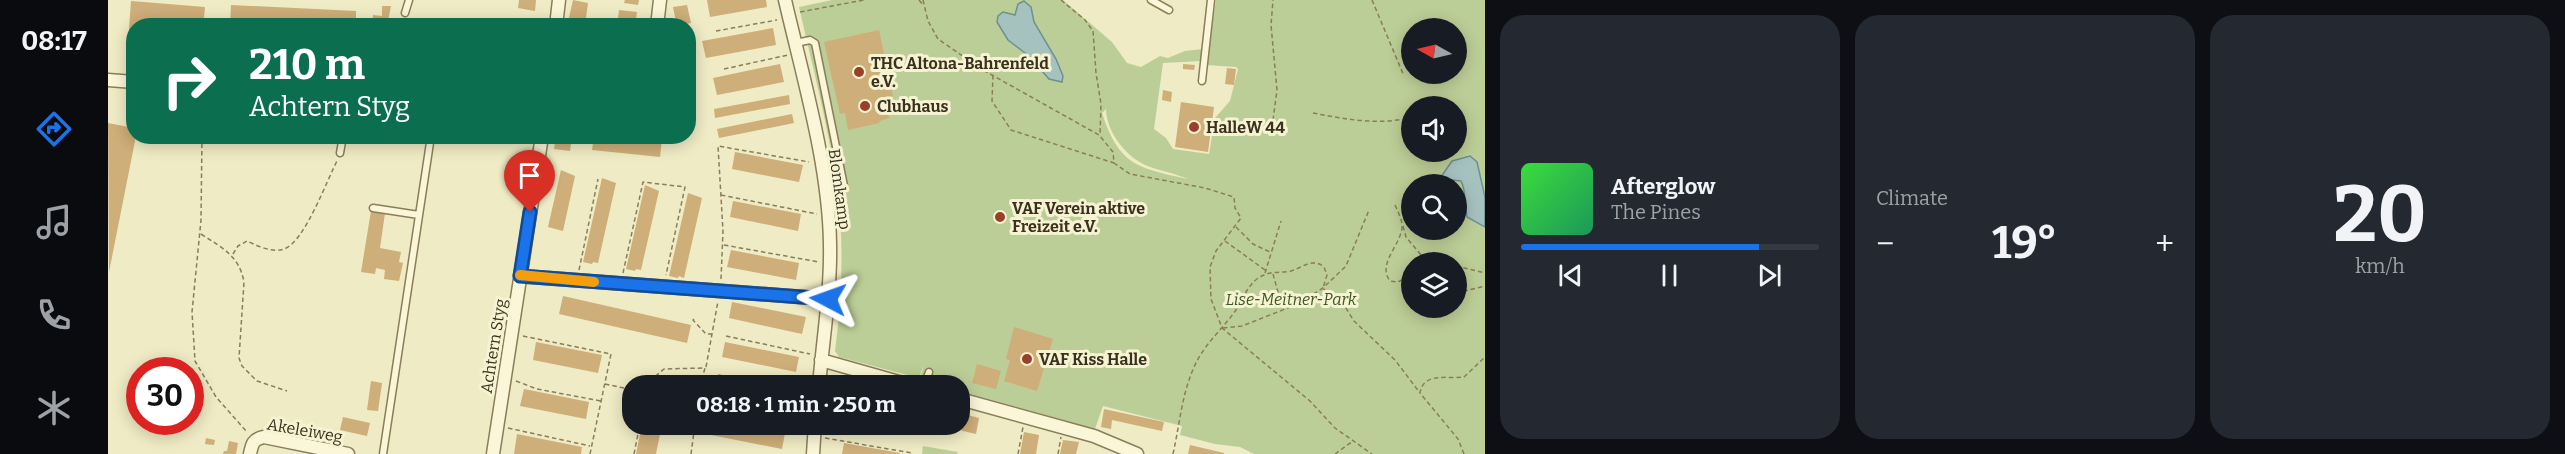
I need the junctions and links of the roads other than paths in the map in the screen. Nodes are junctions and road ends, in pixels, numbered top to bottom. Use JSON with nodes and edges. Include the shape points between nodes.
{"nodes":[{"id":1,"x":409,"y":0,"type":"edge"},
{"id":2,"x":560,"y":0,"type":"edge"},
{"id":3,"x":660,"y":0,"type":"edge"},
{"id":4,"x":785,"y":0,"type":"edge"},
{"id":5,"x":1151,"y":0,"type":"edge"},
{"id":6,"x":1211,"y":0,"type":"edge"},
{"id":7,"x":1169,"y":10,"type":"dead end"},
{"id":8,"x":405,"y":13,"type":"dead end"},
{"id":9,"x":557,"y":18,"type":"edge"},
{"id":10,"x":658,"y":18,"type":"edge"},
{"id":11,"x":796,"y":49,"type":"junction"},
{"id":12,"x":108,"y":80,"type":"edge"},
{"id":13,"x":126,"y":81,"type":"edge"},
{"id":14,"x":1202,"y":81,"type":"dead end"},
{"id":15,"x":342,"y":144,"type":"edge"},
{"id":16,"x":430,"y":144,"type":"edge"},
{"id":17,"x":541,"y":144,"type":"edge"},
{"id":18,"x":340,"y":153,"type":"road end"},
{"id":19,"x":827,"y":196,"type":"junction"},
{"id":20,"x":374,"y":208,"type":"dead end"},
{"id":21,"x":419,"y":215,"type":"junction"},
{"id":22,"x":520,"y":276,"type":"junction"},
{"id":23,"x":828,"y":299,"type":"junction"},
{"id":24,"x":821,"y":358,"type":"junction"},
{"id":25,"x":929,"y":372,"type":"dead end"},
{"id":26,"x":820,"y":375,"type":"edge"},
{"id":27,"x":877,"y":375,"type":"edge"},
{"id":28,"x":928,"y":375,"type":"edge"},
{"id":29,"x":970,"y":402,"type":"edge"},
{"id":30,"x":811,"y":435,"type":"edge"},
{"id":31,"x":250,"y":454,"type":"edge"},
{"id":32,"x":348,"y":454,"type":"edge"},
{"id":33,"x":383,"y":454,"type":"edge"},
{"id":34,"x":493,"y":454,"type":"edge"},
{"id":35,"x":813,"y":454,"type":"edge"},
{"id":36,"x":1137,"y":454,"type":"edge"}],
"edges":[{"from":1,"to":8,"type":"lane"},
{"from":2,"to":9,"type":"street"},
{"from":3,"to":10,"type":"street"},
{"from":4,"to":11,"type":"street","name":"Blomkamp"},
{"from":5,"to":7,"type":"lane"},
{"from":6,"to":14,"type":"lane"},
{"from":11,"to":19,"type":"street","name":"Blomkamp"},
{"from":11,"to":19,"type":"lane","via":[[810,40],[815,43],[844,186],[842,191]]},
{"from":12,"to":13,"type":"street"},
{"from":15,"to":18,"type":"lane"},
{"from":16,"to":21,"type":"lane"},
{"from":17,"to":22,"type":"street","name":"Achtern Styg"},
{"from":19,"to":23,"type":"street","name":"Blomkamp"},
{"from":20,"to":21,"type":"lane"},
{"from":21,"to":33,"type":"lane"},
{"from":22,"to":23,"type":"street"},
{"from":22,"to":34,"type":"street","name":"Achtern Styg"},
{"from":23,"to":24,"type":"street","name":"Blomkamp"},
{"from":24,"to":26,"type":"street","name":"Blomkamp"},
{"from":24,"to":27,"type":"street"},
{"from":25,"to":28,"type":"lane"},
{"from":29,"to":36,"type":"street","via":[[1116,443]]},
{"from":30,"to":35,"type":"street"},
{"from":31,"to":32,"type":"street","name":"Akeleiweg","via":[[256,438],[264,437]]}]}
